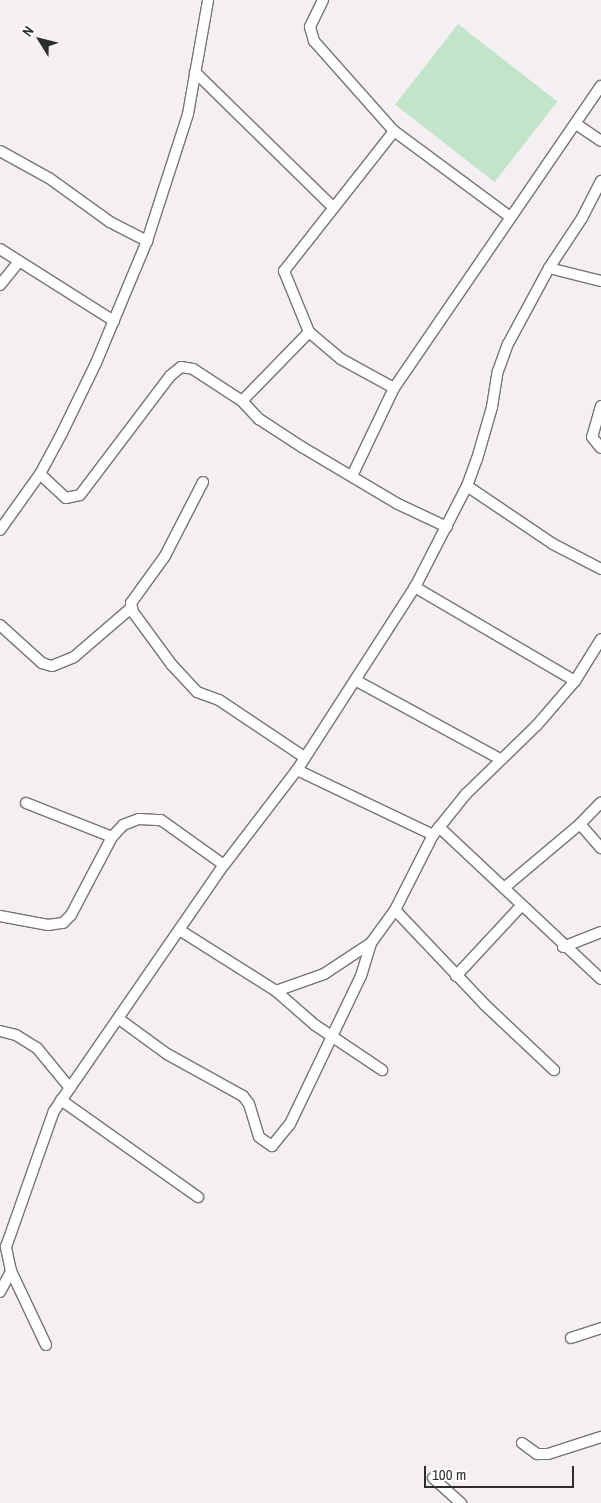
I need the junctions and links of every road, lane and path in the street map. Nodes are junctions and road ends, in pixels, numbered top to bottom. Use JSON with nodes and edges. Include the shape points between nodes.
{"nodes":[{"id":1,"x":208,"y":0,"type":"edge"},
{"id":2,"x":323,"y":0,"type":"edge"},
{"id":3,"x":195,"y":72,"type":"junction"},
{"id":4,"x":601,"y":86,"type":"edge"},
{"id":5,"x":576,"y":124,"type":"junction"},
{"id":6,"x":394,"y":131,"type":"junction"},
{"id":7,"x":601,"y":141,"type":"edge"},
{"id":8,"x":0,"y":151,"type":"edge"},
{"id":9,"x":601,"y":181,"type":"edge"},
{"id":10,"x":332,"y":206,"type":"junction"},
{"id":11,"x":509,"y":216,"type":"junction"},
{"id":12,"x":147,"y":242,"type":"junction"},
{"id":13,"x":0,"y":249,"type":"edge"},
{"id":14,"x":18,"y":262,"type":"junction"},
{"id":15,"x":549,"y":268,"type":"junction"},
{"id":16,"x":601,"y":281,"type":"edge"},
{"id":17,"x":0,"y":285,"type":"edge"},
{"id":18,"x":114,"y":321,"type":"junction"},
{"id":19,"x":308,"y":332,"type":"junction"},
{"id":20,"x":394,"y":388,"type":"junction"},
{"id":21,"x":242,"y":402,"type":"junction"},
{"id":22,"x":601,"y":406,"type":"edge"},
{"id":23,"x":601,"y":448,"type":"edge"},
{"id":24,"x":40,"y":474,"type":"junction"},
{"id":25,"x":352,"y":476,"type":"junction"},
{"id":26,"x":202,"y":482,"type":"dead end"},
{"id":27,"x":467,"y":486,"type":"junction"},
{"id":28,"x":447,"y":526,"type":"junction"},
{"id":29,"x":0,"y":530,"type":"edge"},
{"id":30,"x":601,"y":569,"type":"edge"},
{"id":31,"x":415,"y":587,"type":"junction"},
{"id":32,"x":131,"y":608,"type":"junction"},
{"id":33,"x":0,"y":625,"type":"edge"},
{"id":34,"x":601,"y":639,"type":"edge"},
{"id":35,"x":355,"y":680,"type":"junction"},
{"id":36,"x":575,"y":681,"type":"junction"},
{"id":37,"x":304,"y":757,"type":"junction"},
{"id":38,"x":500,"y":759,"type":"junction"},
{"id":39,"x":298,"y":770,"type":"junction"},
{"id":40,"x":601,"y":802,"type":"edge"},
{"id":41,"x":26,"y":803,"type":"dead end"},
{"id":42,"x":580,"y":824,"type":"junction"},
{"id":43,"x":436,"y":831,"type":"junction"},
{"id":44,"x":112,"y":837,"type":"junction"},
{"id":45,"x":601,"y":848,"type":"edge"},
{"id":46,"x":224,"y":865,"type":"junction"},
{"id":47,"x":504,"y":888,"type":"junction"},
{"id":48,"x":521,"y":906,"type":"junction"},
{"id":49,"x":395,"y":910,"type":"junction"},
{"id":50,"x":0,"y":916,"type":"edge"},
{"id":51,"x":181,"y":931,"type":"junction"},
{"id":52,"x":601,"y":932,"type":"edge"},
{"id":53,"x":371,"y":943,"type":"junction"},
{"id":54,"x":563,"y":947,"type":"junction"},
{"id":55,"x":456,"y":976,"type":"junction"},
{"id":56,"x":601,"y":979,"type":"edge"},
{"id":57,"x":276,"y":991,"type":"junction"},
{"id":58,"x":119,"y":1019,"type":"junction"},
{"id":59,"x":2,"y":1030,"type":"edge"},
{"id":60,"x":332,"y":1037,"type":"junction"},
{"id":61,"x":382,"y":1070,"type":"dead end"},
{"id":62,"x":554,"y":1070,"type":"dead end"},
{"id":63,"x":70,"y":1088,"type":"junction"},
{"id":64,"x":61,"y":1100,"type":"junction"},
{"id":65,"x":198,"y":1196,"type":"dead end"},
{"id":66,"x":3,"y":1247,"type":"edge"},
{"id":67,"x":11,"y":1271,"type":"junction"},
{"id":68,"x":0,"y":1292,"type":"edge"},
{"id":69,"x":601,"y":1328,"type":"edge"},
{"id":70,"x":571,"y":1338,"type":"dead end"},
{"id":71,"x":46,"y":1345,"type":"dead end"},
{"id":72,"x":601,"y":1437,"type":"edge"},
{"id":73,"x":522,"y":1443,"type":"dead end"},
{"id":74,"x":433,"y":1478,"type":"dead end"},
{"id":75,"x":461,"y":1503,"type":"edge"}],
"edges":[{"from":1,"to":3,"type":"street"},
{"from":2,"to":6,"type":"street","via":[[310,27],[314,41]]},
{"from":3,"to":10,"type":"street"},
{"from":3,"to":12,"type":"street","via":[[188,114]]},
{"from":4,"to":5,"type":"street"},
{"from":5,"to":7,"type":"street"},
{"from":5,"to":11,"type":"street"},
{"from":6,"to":10,"type":"street"},
{"from":6,"to":11,"type":"street"},
{"from":8,"to":12,"type":"street","via":[[49,178],[102,217]]},
{"from":9,"to":15,"type":"street","via":[[582,218]]},
{"from":10,"to":19,"type":"street","via":[[284,271]]},
{"from":11,"to":20,"type":"street"},
{"from":12,"to":18,"type":"street"},
{"from":13,"to":14,"type":"street"},
{"from":14,"to":17,"type":"street"},
{"from":14,"to":18,"type":"street"},
{"from":15,"to":16,"type":"street"},
{"from":15,"to":27,"type":"street","via":[[508,344]]},
{"from":18,"to":24,"type":"street"},
{"from":19,"to":20,"type":"street","via":[[342,358]]},
{"from":19,"to":21,"type":"street"},
{"from":20,"to":25,"type":"street"},
{"from":21,"to":24,"type":"street","via":[[193,369],[181,367],[170,376],[80,495],[66,498]]},
{"from":21,"to":25,"type":"street","via":[[259,419]]},
{"from":22,"to":23,"type":"street","via":[[592,437]]},
{"from":24,"to":29,"type":"street"},
{"from":25,"to":28,"type":"street","via":[[398,504]]},
{"from":26,"to":32,"type":"street","via":[[165,556]]},
{"from":27,"to":28,"type":"street"},
{"from":27,"to":30,"type":"street","via":[[553,544]]},
{"from":28,"to":31,"type":"street"},
{"from":31,"to":35,"type":"street"},
{"from":31,"to":36,"type":"street"},
{"from":32,"to":33,"type":"street","via":[[74,657],[52,666],[42,663]]},
{"from":32,"to":37,"type":"street","via":[[172,665],[197,692],[220,700]]},
{"from":34,"to":36,"type":"street"},
{"from":35,"to":37,"type":"street"},
{"from":35,"to":38,"type":"street"},
{"from":36,"to":38,"type":"street","via":[[537,725]]},
{"from":37,"to":39,"type":"street"},
{"from":38,"to":43,"type":"street"},
{"from":39,"to":43,"type":"street"},
{"from":39,"to":46,"type":"street"},
{"from":40,"to":42,"type":"street"},
{"from":41,"to":44,"type":"street"},
{"from":42,"to":45,"type":"street"},
{"from":42,"to":47,"type":"street"},
{"from":43,"to":47,"type":"street"},
{"from":43,"to":49,"type":"street"},
{"from":44,"to":46,"type":"street","via":[[123,825],[139,818],[155,819]]},
{"from":44,"to":50,"type":"street","via":[[72,915],[63,923],[48,926]]},
{"from":46,"to":51,"type":"street"},
{"from":47,"to":48,"type":"street"},
{"from":48,"to":54,"type":"street"},
{"from":48,"to":55,"type":"street"},
{"from":49,"to":53,"type":"street"},
{"from":49,"to":55,"type":"street"},
{"from":51,"to":57,"type":"street"},
{"from":51,"to":58,"type":"street"},
{"from":52,"to":54,"type":"street"},
{"from":53,"to":57,"type":"street","via":[[324,974]]},
{"from":53,"to":60,"type":"street","via":[[362,976]]},
{"from":54,"to":56,"type":"street"},
{"from":55,"to":62,"type":"street"},
{"from":57,"to":60,"type":"street"},
{"from":58,"to":60,"type":"street","via":[[167,1054],[243,1096],[259,1137],[272,1146],[290,1124]]},
{"from":58,"to":63,"type":"street"},
{"from":59,"to":63,"type":"street","via":[[37,1048]]},
{"from":60,"to":61,"type":"street"},
{"from":63,"to":64,"type":"street"},
{"from":64,"to":65,"type":"street"},
{"from":64,"to":66,"type":"street","via":[[47,1128]]},
{"from":66,"to":67,"type":"street"},
{"from":67,"to":68,"type":"street"},
{"from":67,"to":71,"type":"street"},
{"from":69,"to":70,"type":"street"},
{"from":72,"to":73,"type":"street","via":[[548,1454],[538,1454]]},
{"from":74,"to":75,"type":"street"}]}
